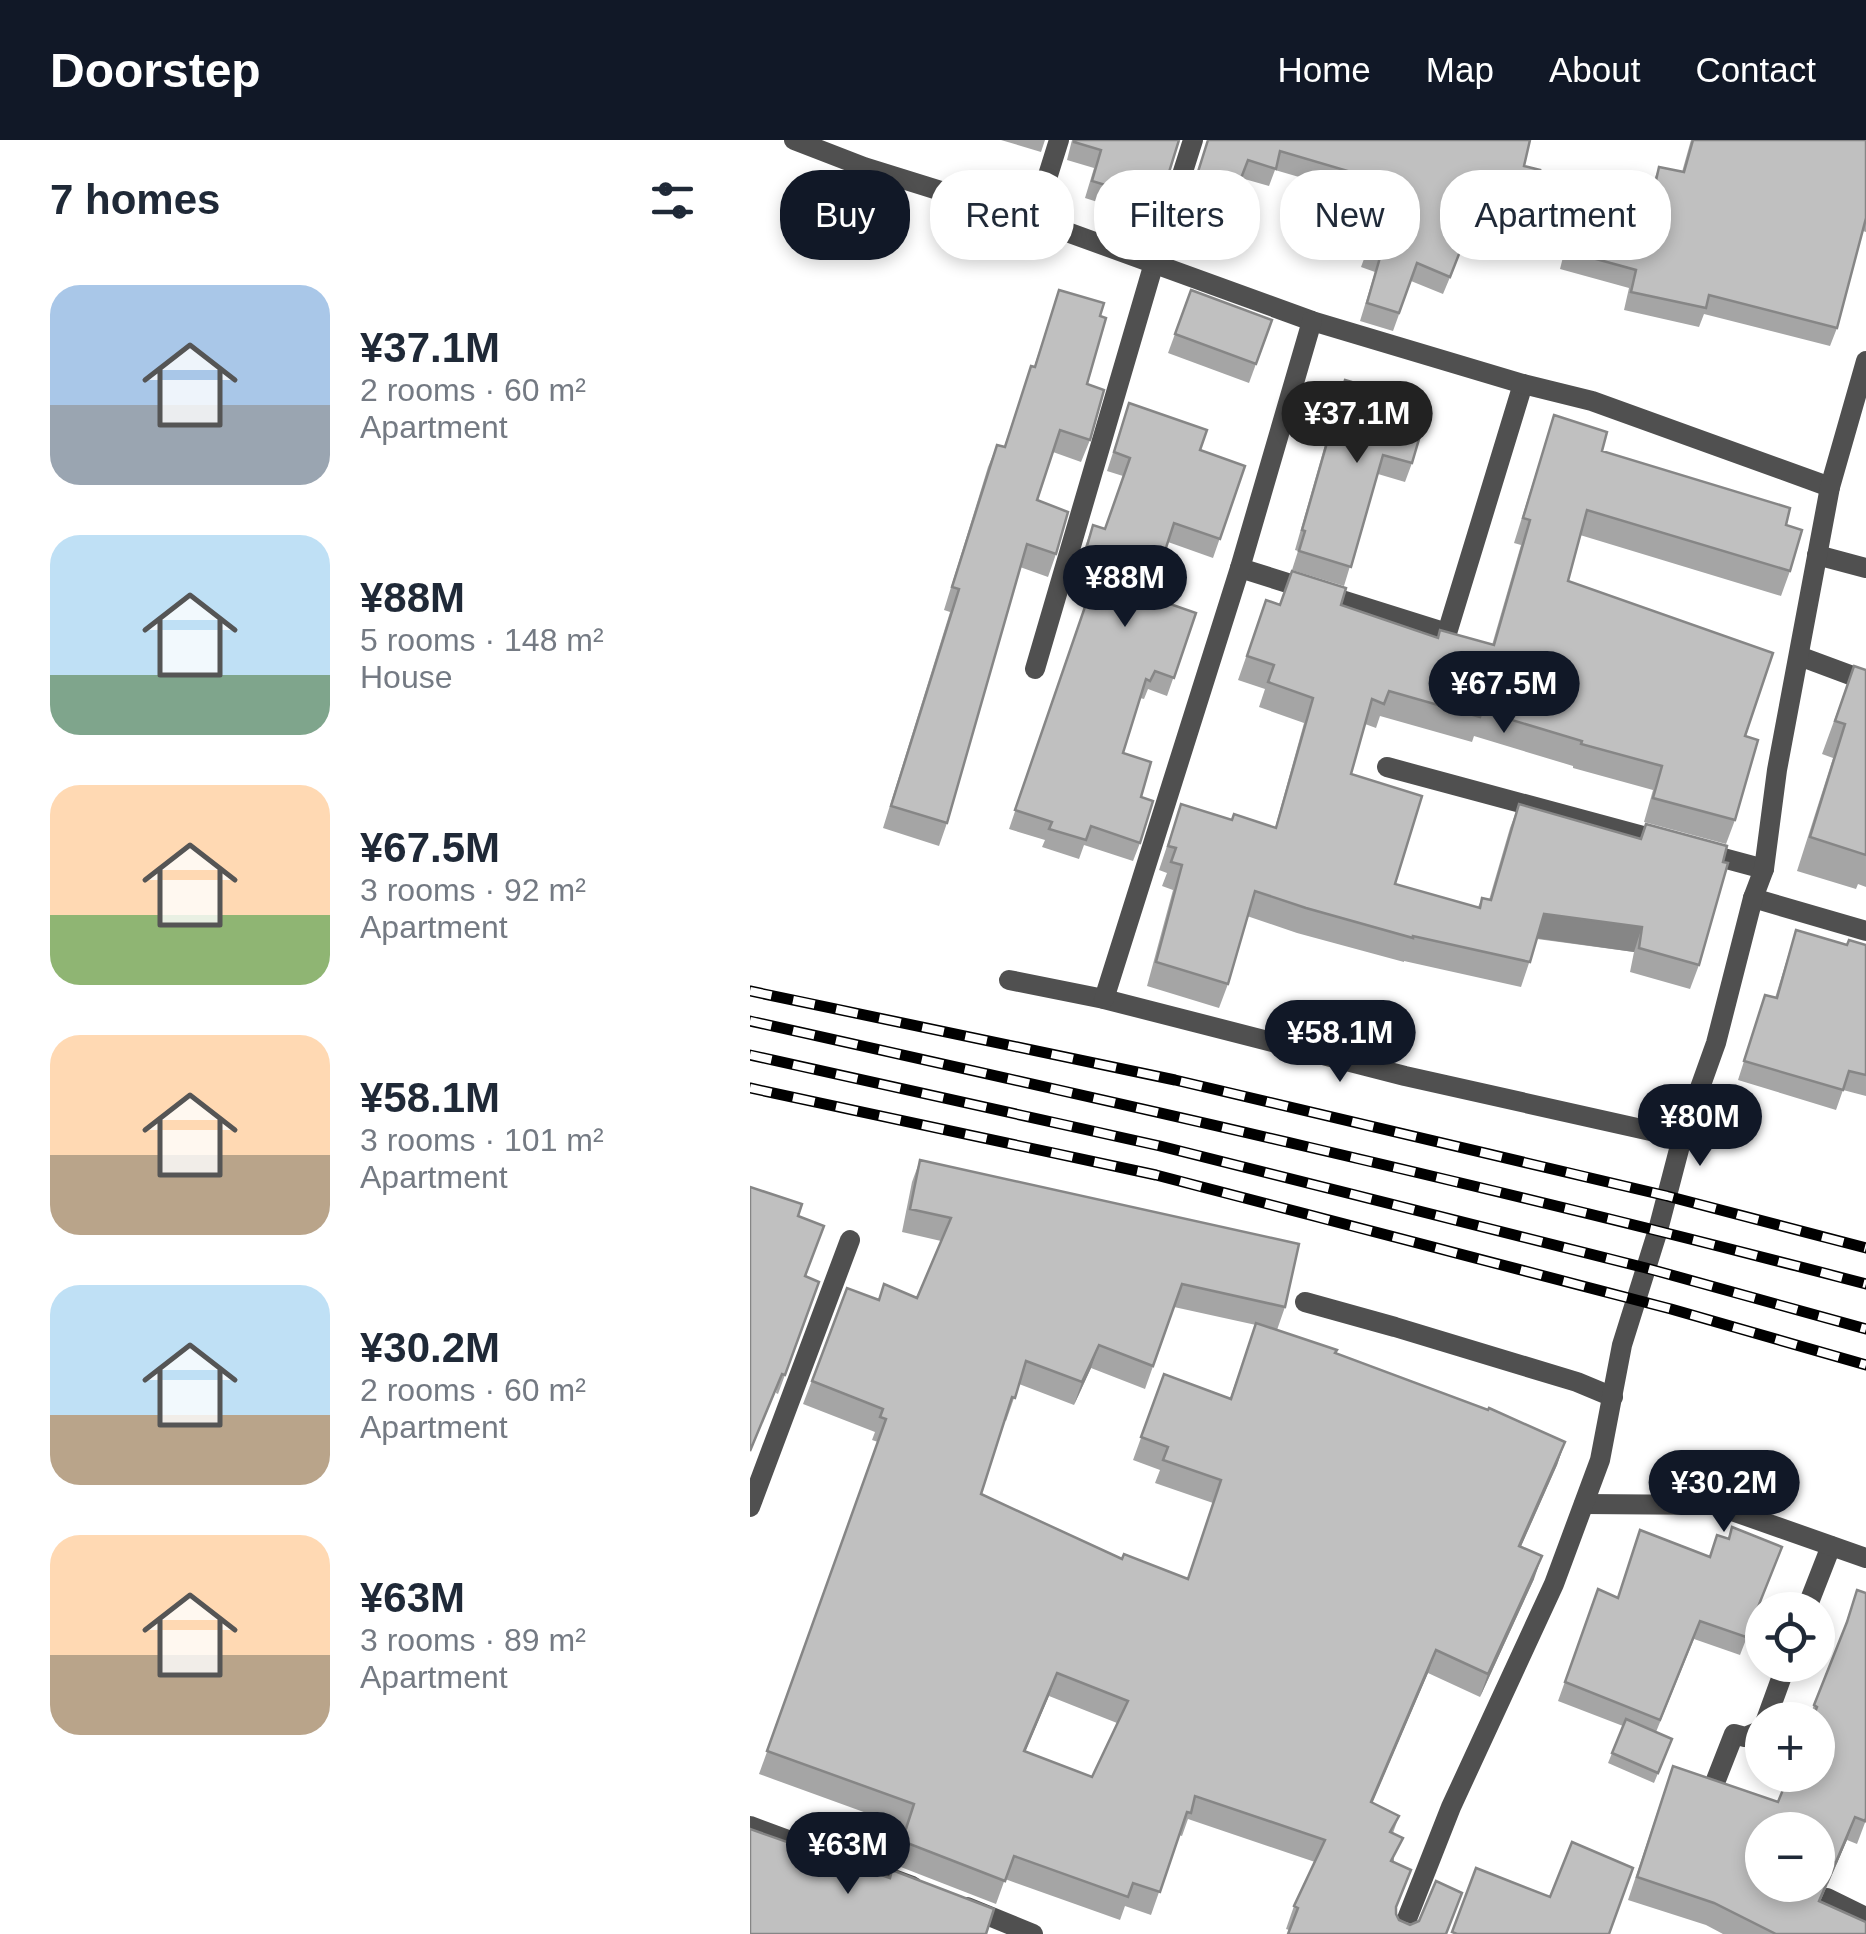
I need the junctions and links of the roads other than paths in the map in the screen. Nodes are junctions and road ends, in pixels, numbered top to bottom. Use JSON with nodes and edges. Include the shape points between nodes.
{"nodes":[{"id":1,"x":794,"y":140,"type":"edge"},
{"id":2,"x":1059,"y":140,"type":"edge"},
{"id":3,"x":1193,"y":140,"type":"edge"},
{"id":4,"x":1050,"y":170,"type":"edge"},
{"id":5,"x":930,"y":188,"type":"edge"},
{"id":6,"x":1074,"y":234,"type":"edge"},
{"id":7,"x":1154,"y":263,"type":"junction"},
{"id":8,"x":1312,"y":322,"type":"junction"},
{"id":9,"x":1866,"y":362,"type":"edge"},
{"id":10,"x":1523,"y":384,"type":"junction"},
{"id":11,"x":1830,"y":487,"type":"junction"},
{"id":12,"x":1818,"y":554,"type":"junction"},
{"id":13,"x":1240,"y":568,"type":"junction"},
{"id":14,"x":1866,"y":568,"type":"edge"},
{"id":15,"x":1798,"y":656,"type":"junction"},
{"id":16,"x":1035,"y":669,"type":"dead end"},
{"id":17,"x":1866,"y":681,"type":"edge"},
{"id":18,"x":1387,"y":767,"type":"dead end"},
{"id":19,"x":1764,"y":869,"type":"junction"},
{"id":20,"x":1754,"y":898,"type":"junction"},
{"id":21,"x":1866,"y":931,"type":"edge"},
{"id":22,"x":1009,"y":980,"type":"dead end"},
{"id":23,"x":1104,"y":998,"type":"junction"},
{"id":24,"x":1682,"y":1138,"type":"junction"},
{"id":25,"x":850,"y":1240,"type":"dead end"},
{"id":26,"x":1305,"y":1302,"type":"dead end"},
{"id":27,"x":1612,"y":1396,"type":"junction"},
{"id":28,"x":1584,"y":1504,"type":"junction"},
{"id":29,"x":750,"y":1507,"type":"edge"},
{"id":30,"x":1830,"y":1546,"type":"junction"},
{"id":31,"x":1866,"y":1558,"type":"edge"},
{"id":32,"x":1813,"y":1592,"type":"edge"},
{"id":33,"x":1745,"y":1738,"type":"edge"},
{"id":34,"x":1716,"y":1780,"type":"edge"},
{"id":35,"x":750,"y":1826,"type":"edge"},
{"id":36,"x":1834,"y":1902,"type":"edge"},
{"id":37,"x":1866,"y":1917,"type":"edge"},
{"id":38,"x":1032,"y":1934,"type":"edge"},
{"id":39,"x":1401,"y":1934,"type":"edge"}],
"edges":[{"from":1,"to":5,"type":"street"},
{"from":2,"to":4,"type":"street"},
{"from":3,"to":7,"type":"street"},
{"from":6,"to":7,"type":"street"},
{"from":7,"to":8,"type":"street"},
{"from":7,"to":16,"type":"street"},
{"from":8,"to":10,"type":"street"},
{"from":8,"to":13,"type":"street"},
{"from":9,"to":11,"type":"street"},
{"from":10,"to":11,"type":"street","via":[[1592,401]]},
{"from":10,"to":13,"type":"street","via":[[1447,633]]},
{"from":11,"to":12,"type":"street"},
{"from":12,"to":14,"type":"street"},
{"from":12,"to":15,"type":"street"},
{"from":13,"to":23,"type":"street"},
{"from":15,"to":17,"type":"street"},
{"from":15,"to":19,"type":"street"},
{"from":18,"to":19,"type":"street"},
{"from":19,"to":20,"type":"street"},
{"from":20,"to":21,"type":"street"},
{"from":20,"to":24,"type":"street","via":[[1716,1043]]},
{"from":22,"to":23,"type":"street"},
{"from":23,"to":24,"type":"street"},
{"from":24,"to":27,"type":"street"},
{"from":25,"to":29,"type":"street"},
{"from":26,"to":27,"type":"street"},
{"from":27,"to":28,"type":"street"},
{"from":28,"to":30,"type":"street","via":[[1716,1505]]},
{"from":28,"to":39,"type":"street"},
{"from":30,"to":31,"type":"street"},
{"from":30,"to":32,"type":"street"},
{"from":33,"to":34,"type":"street","via":[[1734,1734]]},
{"from":35,"to":38,"type":"street"},
{"from":36,"to":37,"type":"street"}]}
